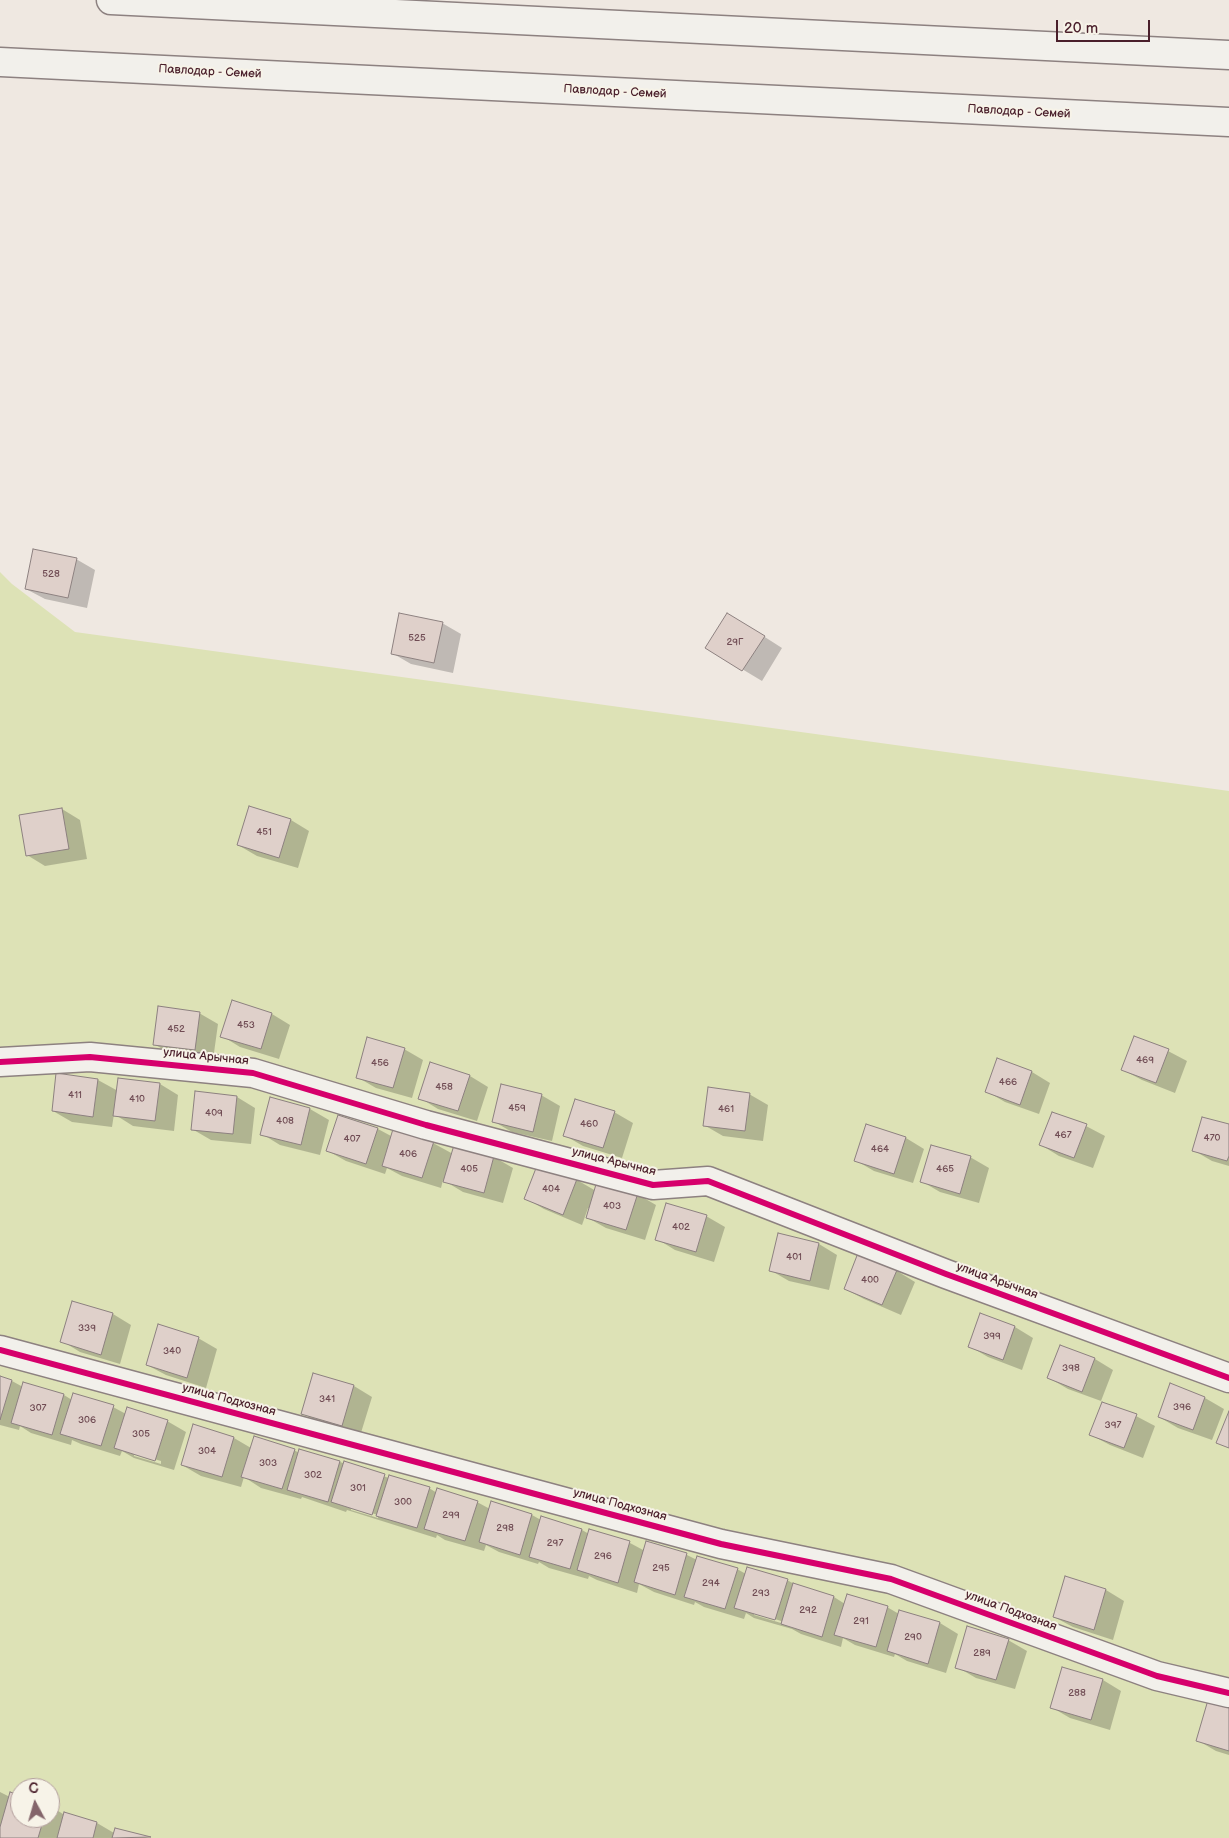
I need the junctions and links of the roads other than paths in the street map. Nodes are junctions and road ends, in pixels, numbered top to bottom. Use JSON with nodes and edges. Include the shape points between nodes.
{"nodes":[{"id":1,"x":111,"y":0,"type":"edge"},
{"id":2,"x":1229,"y":55,"type":"edge"},
{"id":3,"x":0,"y":62,"type":"edge"},
{"id":4,"x":1229,"y":122,"type":"edge"},
{"id":5,"x":0,"y":1062,"type":"edge"},
{"id":6,"x":0,"y":1350,"type":"edge"},
{"id":7,"x":1229,"y":1378,"type":"edge"},
{"id":8,"x":1229,"y":1693,"type":"edge"}],
"edges":[{"from":1,"to":2,"type":"main road"},
{"from":3,"to":4,"type":"main road","name":"Павлодар - Семей"},
{"from":5,"to":7,"type":"main road","name":"улица Арычная","via":[[90,1057],[253,1074],[426,1125],[653,1185],[708,1181],[946,1274]]},
{"from":6,"to":8,"type":"main road","name":"улица Подхозная","via":[[721,1544],[891,1579],[1157,1676]]}]}
